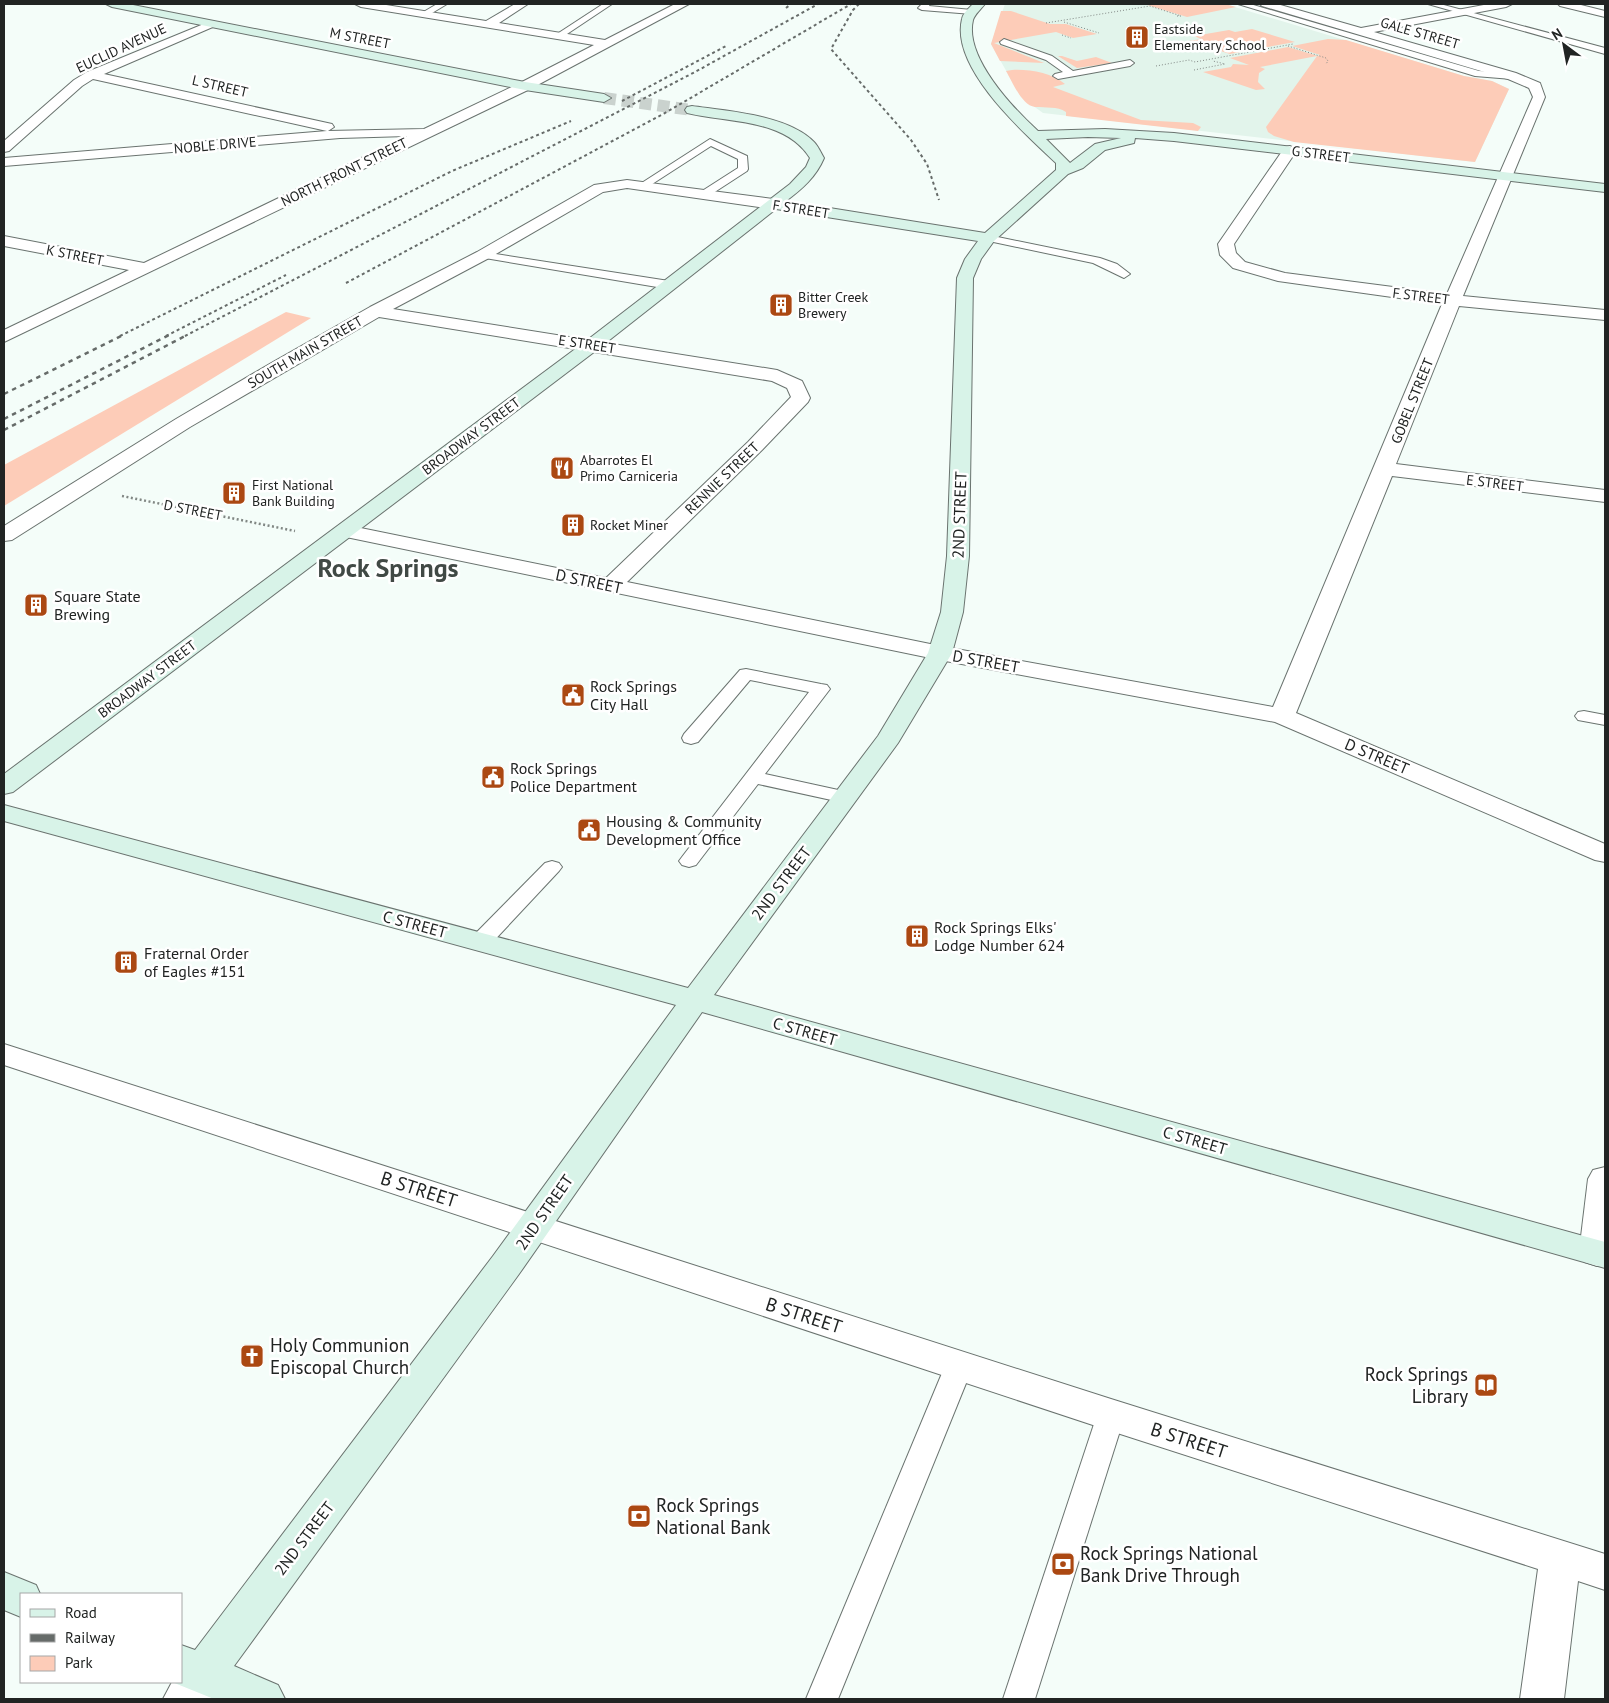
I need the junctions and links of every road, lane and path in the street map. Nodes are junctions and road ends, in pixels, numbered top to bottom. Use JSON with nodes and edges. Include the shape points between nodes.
{"nodes":[{"id":1,"x":112,"y":4,"type":"edge"},
{"id":2,"x":361,"y":4,"type":"edge"},
{"id":3,"x":443,"y":4,"type":"edge"},
{"id":4,"x":523,"y":4,"type":"edge"},
{"id":5,"x":608,"y":4,"type":"edge"},
{"id":6,"x":683,"y":4,"type":"edge"},
{"id":7,"x":926,"y":4,"type":"edge"},
{"id":8,"x":1242,"y":4,"type":"edge"},
{"id":9,"x":1266,"y":4,"type":"edge"},
{"id":10,"x":1432,"y":4,"type":"edge"},
{"id":11,"x":1506,"y":4,"type":"edge"},
{"id":12,"x":1564,"y":4,"type":"edge"},
{"id":13,"x":975,"y":8,"type":"edge"},
{"id":14,"x":1167,"y":11,"type":"junction"},
{"id":15,"x":1163,"y":12,"type":"dead end"},
{"id":16,"x":1462,"y":12,"type":"junction"},
{"id":17,"x":424,"y":14,"type":"junction"},
{"id":18,"x":1605,"y":14,"type":"edge"},
{"id":19,"x":1177,"y":16,"type":"dead end"},
{"id":20,"x":1061,"y":21,"type":"junction"},
{"id":21,"x":1046,"y":23,"type":"dead end"},
{"id":22,"x":212,"y":24,"type":"junction"},
{"id":23,"x":489,"y":24,"type":"junction"},
{"id":24,"x":1359,"y":31,"type":"junction"},
{"id":25,"x":1099,"y":33,"type":"dead end"},
{"id":26,"x":558,"y":36,"type":"junction"},
{"id":27,"x":1004,"y":42,"type":"dead end"},
{"id":28,"x":607,"y":44,"type":"junction"},
{"id":29,"x":1295,"y":44,"type":"dead end"},
{"id":30,"x":1287,"y":46,"type":"junction"},
{"id":31,"x":1605,"y":51,"type":"edge"},
{"id":32,"x":1183,"y":58,"type":"dead end"},
{"id":33,"x":1206,"y":58,"type":"dead end"},
{"id":34,"x":1188,"y":60,"type":"junction"},
{"id":35,"x":1210,"y":60,"type":"junction"},
{"id":36,"x":1130,"y":63,"type":"dead end"},
{"id":37,"x":1326,"y":64,"type":"dead end"},
{"id":38,"x":1156,"y":66,"type":"dead end"},
{"id":39,"x":1194,"y":70,"type":"dead end"},
{"id":40,"x":1070,"y":73,"type":"junction"},
{"id":41,"x":91,"y":75,"type":"junction"},
{"id":42,"x":1058,"y":76,"type":"dead end"},
{"id":43,"x":1512,"y":76,"type":"junction"},
{"id":44,"x":525,"y":86,"type":"junction"},
{"id":45,"x":1535,"y":86,"type":"joint"},
{"id":46,"x":604,"y":98,"type":"tunnel mouth"},
{"id":47,"x":692,"y":110,"type":"tunnel mouth"},
{"id":48,"x":1013,"y":115,"type":"junction"},
{"id":49,"x":1035,"y":117,"type":"dead end"},
{"id":50,"x":12,"y":120,"type":"dead end"},
{"id":51,"x":37,"y":120,"type":"junction"},
{"id":52,"x":1068,"y":121,"type":"dead end"},
{"id":53,"x":426,"y":132,"type":"junction"},
{"id":54,"x":340,"y":134,"type":"junction"},
{"id":55,"x":1036,"y":135,"type":"junction"},
{"id":56,"x":1174,"y":137,"type":"junction"},
{"id":57,"x":4,"y":148,"type":"edge"},
{"id":58,"x":1290,"y":150,"type":"junction"},
{"id":59,"x":4,"y":162,"type":"edge"},
{"id":60,"x":1064,"y":171,"type":"junction"},
{"id":61,"x":1504,"y":175,"type":"junction"},
{"id":62,"x":614,"y":185,"type":"joint"},
{"id":63,"x":642,"y":186,"type":"junction"},
{"id":64,"x":1605,"y":188,"type":"edge"},
{"id":65,"x":703,"y":195,"type":"junction"},
{"id":66,"x":773,"y":204,"type":"junction"},
{"id":67,"x":988,"y":238,"type":"junction"},
{"id":68,"x":4,"y":241,"type":"edge"},
{"id":69,"x":483,"y":255,"type":"junction"},
{"id":70,"x":147,"y":268,"type":"junction"},
{"id":71,"x":1124,"y":274,"type":"dead end"},
{"id":72,"x":669,"y":285,"type":"junction"},
{"id":73,"x":1452,"y":300,"type":"junction"},
{"id":74,"x":376,"y":311,"type":"junction"},
{"id":75,"x":1605,"y":315,"type":"edge"},
{"id":76,"x":4,"y":337,"type":"edge"},
{"id":77,"x":592,"y":345,"type":"junction"},
{"id":78,"x":795,"y":385,"type":"joint"},
{"id":79,"x":1385,"y":469,"type":"junction"},
{"id":80,"x":80,"y":488,"type":"junction"},
{"id":81,"x":1605,"y":496,"type":"edge"},
{"id":82,"x":4,"y":535,"type":"edge"},
{"id":83,"x":341,"y":535,"type":"junction"},
{"id":84,"x":610,"y":586,"type":"junction"},
{"id":85,"x":940,"y":653,"type":"junction"},
{"id":86,"x":1282,"y":716,"type":"junction"},
{"id":87,"x":1584,"y":716,"type":"dead end"},
{"id":88,"x":1605,"y":720,"type":"edge"},
{"id":89,"x":691,"y":738,"type":"dead end"},
{"id":90,"x":753,"y":777,"type":"junction"},
{"id":91,"x":4,"y":786,"type":"edge"},
{"id":92,"x":845,"y":797,"type":"junction"},
{"id":93,"x":4,"y":813,"type":"edge"},
{"id":94,"x":1605,"y":854,"type":"edge"},
{"id":95,"x":688,"y":861,"type":"dead end"},
{"id":96,"x":552,"y":867,"type":"dead end"},
{"id":97,"x":480,"y":942,"type":"junction"},
{"id":98,"x":695,"y":1000,"type":"junction"},
{"id":99,"x":4,"y":1054,"type":"edge"},
{"id":100,"x":1605,"y":1179,"type":"edge"},
{"id":101,"x":534,"y":1226,"type":"junction"},
{"id":102,"x":1601,"y":1254,"type":"edge"},
{"id":103,"x":959,"y":1366,"type":"junction"},
{"id":104,"x":1111,"y":1415,"type":"junction"},
{"id":105,"x":1560,"y":1558,"type":"junction"},
{"id":106,"x":1605,"y":1572,"type":"edge"},
{"id":107,"x":4,"y":1590,"type":"edge"},
{"id":108,"x":20,"y":1598,"type":"edge"},
{"id":109,"x":190,"y":1679,"type":"edge"},
{"id":110,"x":264,"y":1699,"type":"edge"},
{"id":111,"x":822,"y":1699,"type":"edge"},
{"id":112,"x":1019,"y":1699,"type":"edge"},
{"id":113,"x":1542,"y":1699,"type":"edge"}],
"edges":[{"from":1,"to":22,"type":"street","name":"M STREET"},
{"from":2,"to":17,"type":"street"},
{"from":3,"to":17,"type":"lane"},
{"from":4,"to":23,"type":"street"},
{"from":5,"to":26,"type":"lane"},
{"from":6,"to":28,"type":"street","name":"NORTH FRONT STREET"},
{"from":7,"to":13,"type":"lane","via":[[922,8]]},
{"from":8,"to":43,"type":"lane","via":[[1478,74]]},
{"from":9,"to":24,"type":"street","name":"GALE STREET"},
{"from":10,"to":16,"type":"lane"},
{"from":11,"to":16,"type":"street"},
{"from":12,"to":18,"type":"street"},
{"from":13,"to":48,"type":"street","via":[[968,17],[966,32],[971,51],[987,82]]},
{"from":14,"to":15,"type":"path"},
{"from":14,"to":19,"type":"path","via":[[1181,16]]},
{"from":14,"to":20,"type":"path","via":[[1150,6]]},
{"from":16,"to":24,"type":"street"},
{"from":16,"to":31,"type":"lane"},
{"from":17,"to":23,"type":"street"},
{"from":20,"to":21,"type":"path"},
{"from":20,"to":25,"type":"path"},
{"from":22,"to":41,"type":"street","name":"EUCLID AVENUE"},
{"from":22,"to":44,"type":"street","name":"M STREET"},
{"from":23,"to":26,"type":"street"},
{"from":24,"to":43,"type":"street","name":"GALE STREET"},
{"from":26,"to":28,"type":"street"},
{"from":27,"to":40,"type":"lane","via":[[1049,58]]},
{"from":28,"to":44,"type":"street","name":"NORTH FRONT STREET"},
{"from":29,"to":30,"type":"path"},
{"from":30,"to":35,"type":"path"},
{"from":30,"to":37,"type":"path","via":[[1326,58]]},
{"from":32,"to":34,"type":"path"},
{"from":33,"to":35,"type":"path"},
{"from":34,"to":35,"type":"path"},
{"from":34,"to":38,"type":"path"},
{"from":35,"to":39,"type":"path","via":[[1225,64]]},
{"from":36,"to":40,"type":"lane"},
{"from":40,"to":42,"type":"lane"},
{"from":41,"to":51,"type":"street","name":"EUCLID AVENUE"},
{"from":41,"to":54,"type":"street","name":"L STREET","via":[[329,127]]},
{"from":43,"to":45,"type":"street","name":"GALE STREET"},
{"from":44,"to":46,"type":"street","name":"M STREET"},
{"from":44,"to":53,"type":"street","name":"NORTH FRONT STREET"},
{"from":45,"to":61,"type":"street","name":"GOBEL STREET","via":[[1539,97]]},
{"from":47,"to":66,"type":"street","name":"BROADWAY STREET","via":[[756,121],[794,134],[809,145],[817,158],[812,169]]},
{"from":48,"to":49,"type":"street"},
{"from":48,"to":55,"type":"street"},
{"from":50,"to":51,"type":"street"},
{"from":51,"to":57,"type":"street","name":"EUCLID AVENUE"},
{"from":52,"to":56,"type":"street","via":[[1149,130]]},
{"from":53,"to":54,"type":"street","name":"NOBLE DRIVE"},
{"from":53,"to":70,"type":"street","name":"NORTH FRONT STREET"},
{"from":54,"to":59,"type":"street","name":"NOBLE DRIVE"},
{"from":55,"to":56,"type":"street","name":"G STREET","via":[[1115,132]]},
{"from":55,"to":60,"type":"street","via":[[1063,162]]},
{"from":56,"to":58,"type":"street","name":"G STREET"},
{"from":56,"to":60,"type":"street","name":"2ND STREET","via":[[1112,143],[1100,147],[1078,165]]},
{"from":58,"to":61,"type":"street","name":"G STREET"},
{"from":58,"to":73,"type":"street","name":"F STREET","via":[[1226,244],[1228,255],[1239,265],[1284,278]]},
{"from":60,"to":67,"type":"street","name":"2ND STREET"},
{"from":61,"to":64,"type":"street","name":"G STREET"},
{"from":61,"to":73,"type":"street","name":"GOBEL STREET"},
{"from":62,"to":63,"type":"street","name":"F STREET"},
{"from":62,"to":69,"type":"street","name":"SOUTH MAIN STREET","via":[[599,188]]},
{"from":63,"to":65,"type":"street","name":"F STREET"},
{"from":63,"to":65,"type":"lane","via":[[710,142],[743,158],[743,169]]},
{"from":65,"to":66,"type":"street","name":"F STREET"},
{"from":66,"to":67,"type":"street","name":"F STREET"},
{"from":66,"to":72,"type":"street","name":"BROADWAY STREET"},
{"from":67,"to":71,"type":"lane","via":[[1096,260]]},
{"from":67,"to":85,"type":"street","name":"2ND STREET","via":[[973,259],[965,278],[958,556],[952,612]]},
{"from":68,"to":70,"type":"street","name":"K STREET"},
{"from":69,"to":72,"type":"lane"},
{"from":69,"to":74,"type":"street","name":"SOUTH MAIN STREET"},
{"from":70,"to":76,"type":"street","name":"NORTH FRONT STREET"},
{"from":72,"to":77,"type":"street","name":"BROADWAY STREET"},
{"from":73,"to":75,"type":"street","name":"F STREET"},
{"from":73,"to":79,"type":"street","name":"GOBEL STREET"},
{"from":74,"to":77,"type":"street","name":"E STREET"},
{"from":74,"to":80,"type":"street","name":"SOUTH MAIN STREET","via":[[191,418]]},
{"from":77,"to":78,"type":"street","name":"E STREET","via":[[777,376]]},
{"from":77,"to":83,"type":"street","name":"BROADWAY STREET"},
{"from":78,"to":84,"type":"street","name":"RENNIE STREET","via":[[801,398]]},
{"from":79,"to":81,"type":"street","name":"E STREET"},
{"from":79,"to":86,"type":"street","name":"GOBEL STREET"},
{"from":80,"to":82,"type":"street","name":"SOUTH MAIN STREET"},
{"from":80,"to":83,"type":"path","name":"D STREET"},
{"from":83,"to":84,"type":"street","name":"D STREET"},
{"from":83,"to":91,"type":"street","name":"BROADWAY STREET"},
{"from":84,"to":85,"type":"street","name":"D STREET"},
{"from":85,"to":86,"type":"street","name":"D STREET"},
{"from":85,"to":92,"type":"street","name":"2ND STREET","via":[[889,738]]},
{"from":86,"to":94,"type":"street","name":"D STREET"},
{"from":87,"to":88,"type":"lane"},
{"from":89,"to":90,"type":"lane","via":[[746,674],[820,689]]},
{"from":90,"to":92,"type":"lane"},
{"from":90,"to":95,"type":"lane"},
{"from":92,"to":98,"type":"street","name":"2ND STREET"},
{"from":93,"to":97,"type":"street","name":"C STREET"},
{"from":96,"to":97,"type":"lane"},
{"from":97,"to":98,"type":"street","name":"C STREET"},
{"from":98,"to":101,"type":"street","name":"2ND STREET"},
{"from":98,"to":102,"type":"street","name":"C STREET"},
{"from":99,"to":101,"type":"street","name":"B STREET"},
{"from":100,"to":102,"type":"street"},
{"from":101,"to":103,"type":"street","name":"B STREET"},
{"from":101,"to":109,"type":"street","name":"2ND STREET"},
{"from":103,"to":104,"type":"street","name":"B STREET"},
{"from":103,"to":111,"type":"lane"},
{"from":104,"to":105,"type":"street","name":"B STREET"},
{"from":104,"to":112,"type":"lane"},
{"from":105,"to":106,"type":"street","name":"B STREET"},
{"from":105,"to":113,"type":"street"},
{"from":107,"to":108,"type":"street"},
{"from":109,"to":110,"type":"street"}]}
